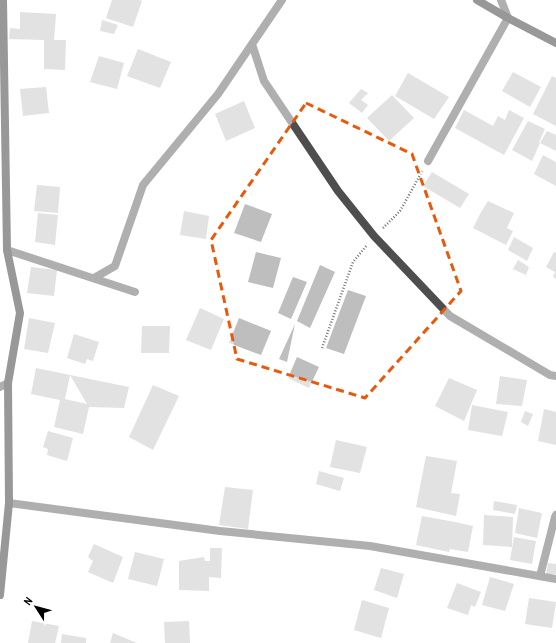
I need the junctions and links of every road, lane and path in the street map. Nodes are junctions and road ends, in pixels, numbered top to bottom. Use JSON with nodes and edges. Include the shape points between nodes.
{"nodes":[{"id":1,"x":3,"y":0,"type":"edge"},
{"id":2,"x":282,"y":0,"type":"edge"},
{"id":3,"x":477,"y":0,"type":"edge"},
{"id":4,"x":501,"y":0,"type":"edge"},
{"id":5,"x":508,"y":18,"type":"junction"},
{"id":6,"x":556,"y":43,"type":"edge"},
{"id":7,"x":252,"y":44,"type":"junction"},
{"id":8,"x":428,"y":161,"type":"joint"},
{"id":9,"x":374,"y":236,"type":"junction"},
{"id":10,"x":7,"y":250,"type":"junction"},
{"id":11,"x":94,"y":278,"type":"junction"},
{"id":12,"x":135,"y":292,"type":"dead end"},
{"id":13,"x":322,"y":348,"type":"dead end"},
{"id":14,"x":556,"y":376,"type":"edge"},
{"id":15,"x":4,"y":385,"type":"edge"},
{"id":16,"x":9,"y":503,"type":"junction"},
{"id":17,"x":556,"y":515,"type":"edge"},
{"id":18,"x":540,"y":576,"type":"junction"},
{"id":19,"x":556,"y":579,"type":"edge"},
{"id":20,"x":0,"y":595,"type":"edge"}],
"edges":[{"from":1,"to":10,"type":"street"},
{"from":2,"to":7,"type":"street"},
{"from":3,"to":5,"type":"street"},
{"from":4,"to":5,"type":"street"},
{"from":5,"to":6,"type":"street"},
{"from":5,"to":8,"type":"street"},
{"from":7,"to":9,"type":"street","via":[[264,80],[338,191]]},
{"from":7,"to":11,"type":"street","via":[[218,94],[143,184],[115,266]]},
{"from":8,"to":9,"type":"path","via":[[400,211]]},
{"from":9,"to":13,"type":"path","via":[[353,262]]},
{"from":9,"to":14,"type":"street","via":[[450,316]]},
{"from":10,"to":11,"type":"street"},
{"from":10,"to":15,"type":"street","via":[[20,313]]},
{"from":11,"to":12,"type":"street"},
{"from":15,"to":16,"type":"street"},
{"from":16,"to":18,"type":"street","via":[[220,531],[370,546]]},
{"from":16,"to":20,"type":"street"},
{"from":17,"to":18,"type":"street"},
{"from":18,"to":19,"type":"street"}]}
